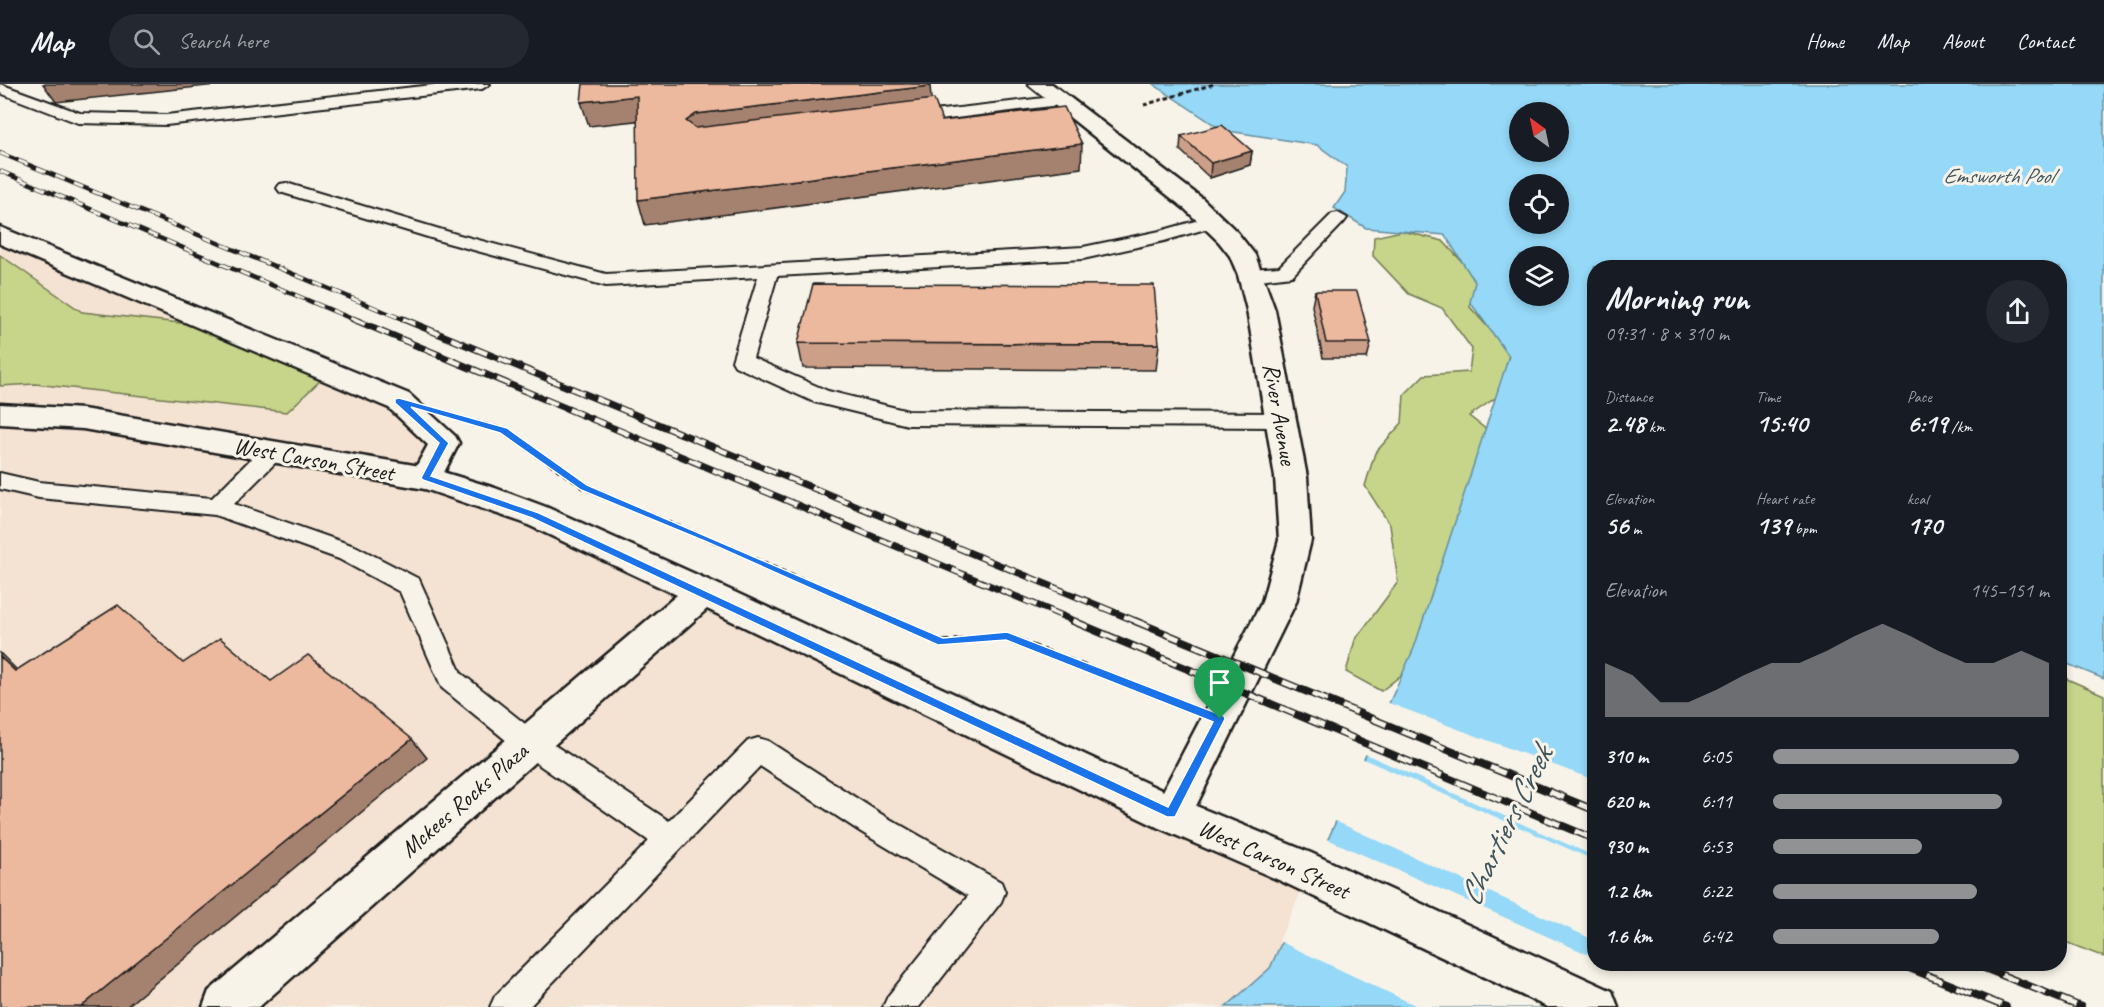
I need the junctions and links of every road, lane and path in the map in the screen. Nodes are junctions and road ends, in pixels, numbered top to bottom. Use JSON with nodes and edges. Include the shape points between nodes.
{"nodes":[{"id":1,"x":482,"y":84,"type":"edge"},
{"id":2,"x":1214,"y":84,"type":"edge"},
{"id":3,"x":0,"y":87,"type":"edge"},
{"id":4,"x":1050,"y":92,"type":"edge"},
{"id":5,"x":1144,"y":105,"type":"dead end"},
{"id":6,"x":888,"y":122,"type":"edge"},
{"id":7,"x":286,"y":188,"type":"dead end"},
{"id":8,"x":1338,"y":219,"type":"dead end"},
{"id":9,"x":1213,"y":221,"type":"junction"},
{"id":10,"x":0,"y":235,"type":"edge"},
{"id":11,"x":769,"y":271,"type":"junction"},
{"id":12,"x":1251,"y":275,"type":"junction"},
{"id":13,"x":0,"y":414,"type":"edge"},
{"id":14,"x":1281,"y":420,"type":"junction"},
{"id":15,"x":472,"y":422,"type":"dead end"},
{"id":16,"x":272,"y":452,"type":"junction"},
{"id":17,"x":426,"y":478,"type":"junction"},
{"id":18,"x":0,"y":481,"type":"edge"},
{"id":19,"x":218,"y":507,"type":"junction"},
{"id":20,"x":703,"y":592,"type":"junction"},
{"id":21,"x":1220,"y":719,"type":"junction"},
{"id":22,"x":529,"y":743,"type":"junction"},
{"id":23,"x":1171,"y":814,"type":"junction"},
{"id":24,"x":669,"y":838,"type":"junction"},
{"id":25,"x":225,"y":1007,"type":"edge"},
{"id":26,"x":506,"y":1007,"type":"edge"},
{"id":27,"x":899,"y":1007,"type":"edge"},
{"id":28,"x":1596,"y":1007,"type":"edge"}],
"edges":[{"from":1,"to":3,"type":"lane","via":[[166,120],[78,118]]},
{"from":2,"to":5,"type":"path"},
{"from":4,"to":6,"type":"lane"},
{"from":4,"to":9,"type":"street","name":"River Avenue"},
{"from":7,"to":11,"type":"lane","via":[[606,280]]},
{"from":8,"to":12,"type":"lane","via":[[1285,272]]},
{"from":9,"to":11,"type":"lane","via":[[1083,253]]},
{"from":9,"to":12,"type":"street","name":"River Avenue","via":[[1242,255]]},
{"from":10,"to":17,"type":"street","via":[[399,401],[444,443]]},
{"from":11,"to":14,"type":"lane","via":[[742,362],[822,397],[908,418]]},
{"from":12,"to":14,"type":"street","name":"River Avenue"},
{"from":13,"to":16,"type":"street","name":"West Carson Street","via":[[83,419]]},
{"from":14,"to":21,"type":"street","name":"River Avenue","via":[[1291,477],[1295,540],[1279,602]]},
{"from":15,"to":21,"type":"path","via":[[504,430],[584,488],[942,642],[1007,636]]},
{"from":16,"to":17,"type":"street","name":"West Carson Street"},
{"from":16,"to":19,"type":"lane"},
{"from":17,"to":20,"type":"street","name":"West Carson Street","via":[[536,515]]},
{"from":18,"to":19,"type":"lane","via":[[39,490]]},
{"from":19,"to":22,"type":"lane","via":[[348,553],[410,586],[451,680]]},
{"from":20,"to":22,"type":"street","name":"Mckees Rocks Plaza"},
{"from":20,"to":23,"type":"street","name":"West Carson Street"},
{"from":21,"to":23,"type":"street","name":"River Avenue"},
{"from":22,"to":24,"type":"lane"},
{"from":22,"to":25,"type":"street","name":"Mckees Rocks Plaza"},
{"from":23,"to":28,"type":"street","name":"West Carson Street","via":[[1296,867]]},
{"from":24,"to":26,"type":"lane"},
{"from":24,"to":27,"type":"lane","via":[[758,750],[871,823],[990,892]]}]}
